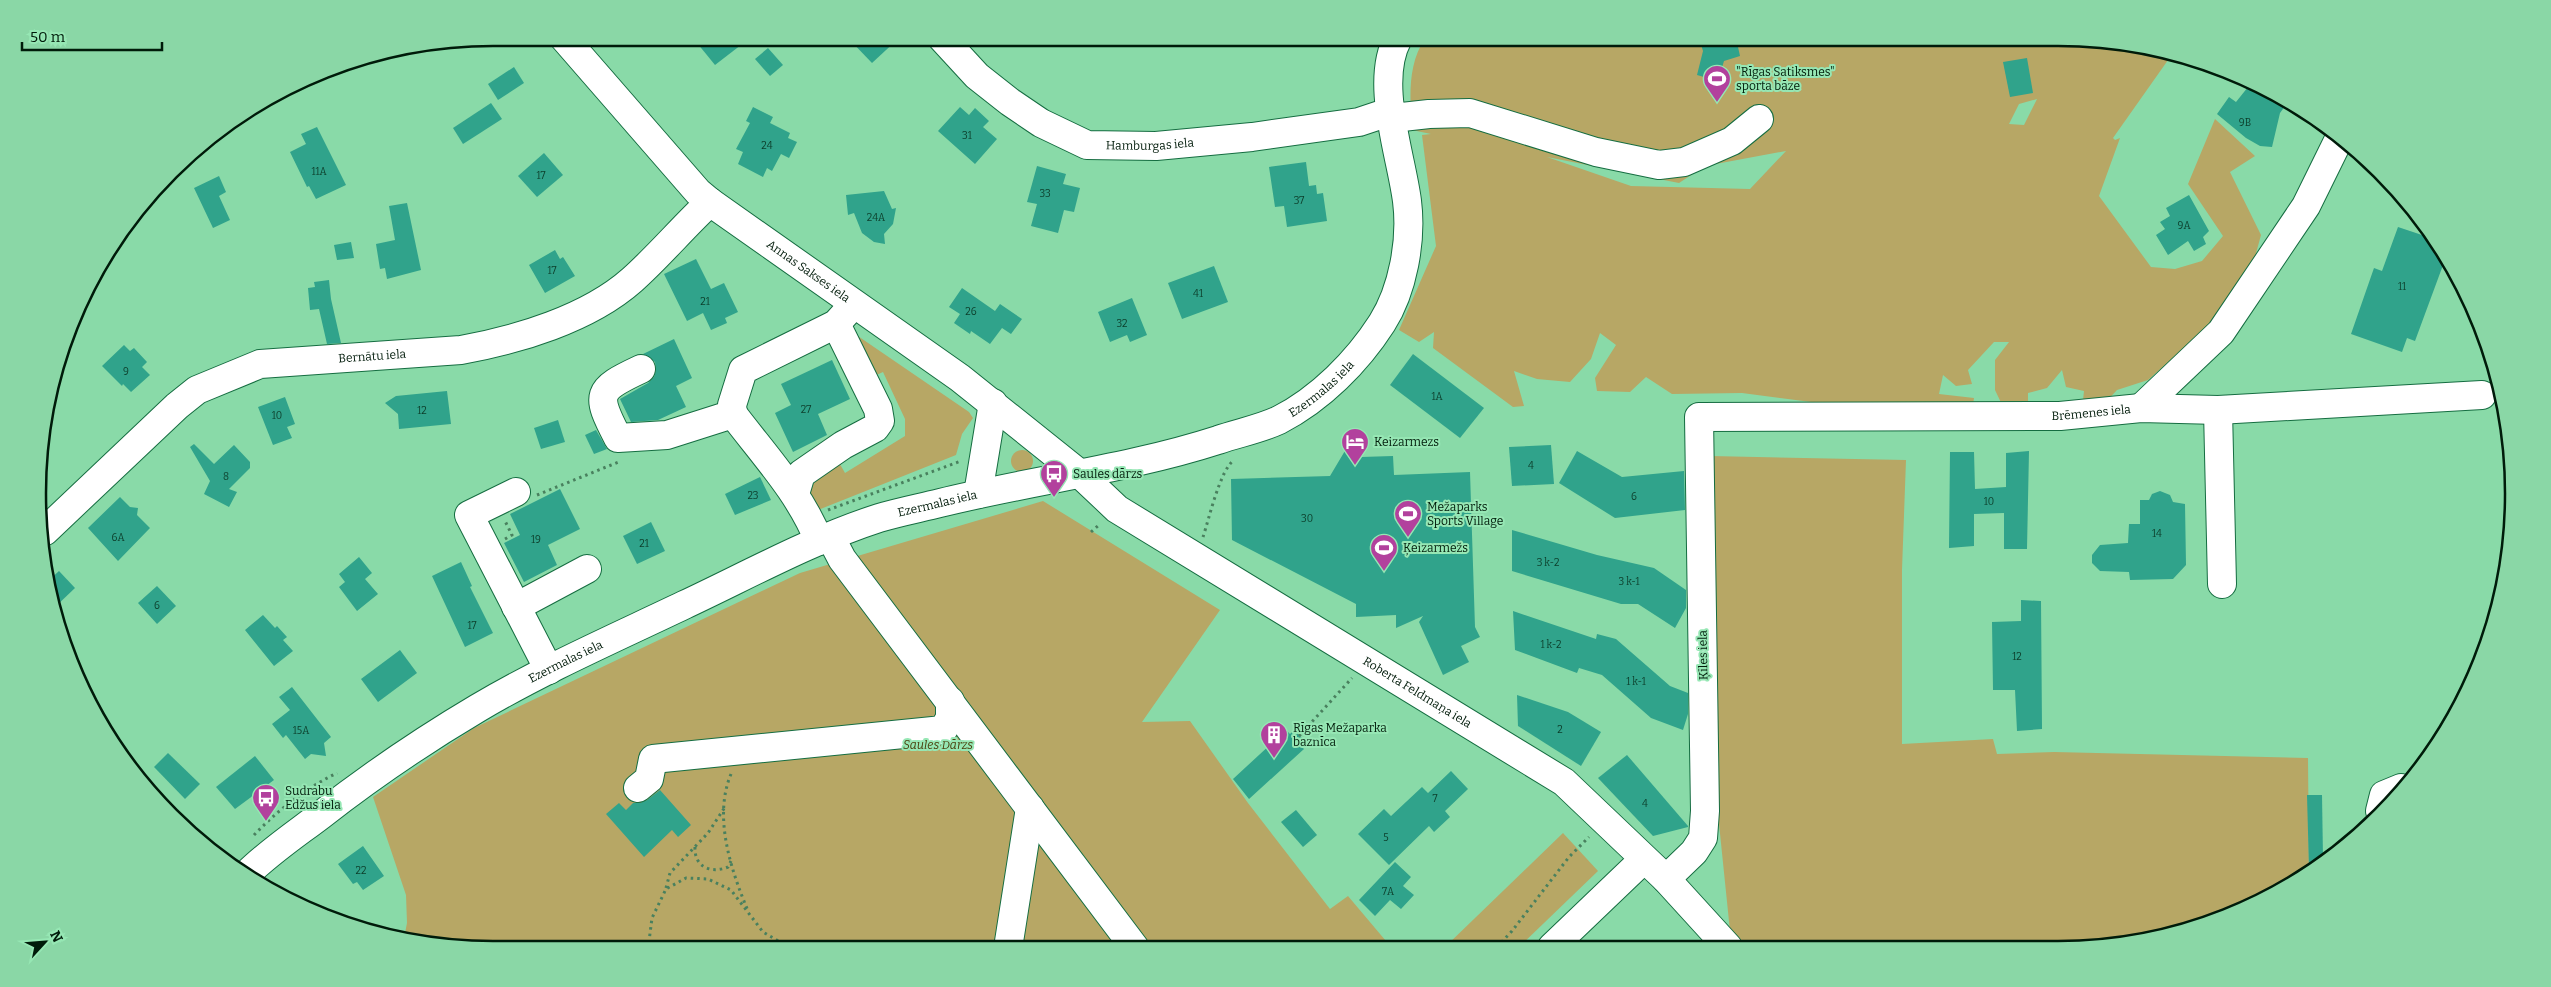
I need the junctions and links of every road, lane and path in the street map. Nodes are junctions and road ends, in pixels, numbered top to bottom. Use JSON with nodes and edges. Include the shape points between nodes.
{"nodes":[{"id":1,"x":571,"y":46,"type":"edge"},
{"id":2,"x":949,"y":46,"type":"edge"},
{"id":3,"x":1394,"y":46,"type":"edge"},
{"id":4,"x":1392,"y":114,"type":"junction"},
{"id":5,"x":1759,"y":119,"type":"dead end"},
{"id":6,"x":2336,"y":144,"type":"edge"},
{"id":7,"x":710,"y":202,"type":"junction"},
{"id":8,"x":844,"y":314,"type":"junction"},
{"id":9,"x":641,"y":369,"type":"dead end"},
{"id":10,"x":2482,"y":395,"type":"joint"},
{"id":11,"x":2494,"y":397,"type":"edge"},
{"id":12,"x":993,"y":404,"type":"junction"},
{"id":13,"x":2142,"y":408,"type":"junction"},
{"id":14,"x":2218,"y":410,"type":"junction"},
{"id":15,"x":733,"y":414,"type":"junction"},
{"id":16,"x":1699,"y":417,"type":"joint"},
{"id":17,"x":629,"y":457,"type":"dead end"},
{"id":18,"x":1238,"y":458,"type":"dead end"},
{"id":19,"x":1080,"y":474,"type":"junction"},
{"id":20,"x":795,"y":494,"type":"junction"},
{"id":21,"x":978,"y":494,"type":"junction"},
{"id":22,"x":524,"y":495,"type":"joint"},
{"id":23,"x":502,"y":515,"type":"dead end"},
{"id":24,"x":48,"y":529,"type":"edge"},
{"id":25,"x":825,"y":540,"type":"junction"},
{"id":26,"x":1202,"y":543,"type":"dead end"},
{"id":27,"x":487,"y":549,"type":"junction"},
{"id":28,"x":587,"y":569,"type":"dead end"},
{"id":29,"x":2222,"y":584,"type":"dead end"},
{"id":30,"x":516,"y":606,"type":"junction"},
{"id":31,"x":1363,"y":658,"type":"junction"},
{"id":32,"x":549,"y":670,"type":"junction"},
{"id":33,"x":950,"y":701,"type":"junction"},
{"id":34,"x":1299,"y":736,"type":"dead end"},
{"id":35,"x":726,"y":785,"type":"dead end"},
{"id":36,"x":638,"y":788,"type":"dead end"},
{"id":37,"x":725,"y":807,"type":"junction"},
{"id":38,"x":1030,"y":808,"type":"junction"},
{"id":39,"x":1604,"y":821,"type":"junction"},
{"id":40,"x":695,"y":847,"type":"junction"},
{"id":41,"x":1644,"y":859,"type":"junction"},
{"id":42,"x":731,"y":861,"type":"junction"},
{"id":43,"x":252,"y":869,"type":"edge"},
{"id":44,"x":1666,"y":879,"type":"junction"},
{"id":45,"x":666,"y":889,"type":"junction"},
{"id":46,"x":750,"y":916,"type":"junction"},
{"id":47,"x":649,"y":941,"type":"edge"},
{"id":48,"x":778,"y":941,"type":"edge"},
{"id":49,"x":1009,"y":941,"type":"edge"},
{"id":50,"x":1130,"y":941,"type":"edge"},
{"id":51,"x":1503,"y":941,"type":"edge"},
{"id":52,"x":1558,"y":941,"type":"edge"},
{"id":53,"x":1723,"y":941,"type":"edge"}],
"edges":[{"from":1,"to":7,"type":"street","name":"Annas Sakses iela"},
{"from":2,"to":4,"type":"street","name":"Hamburgas iela","via":[[977,76],[1010,102],[1041,123],[1087,145],[1156,146],[1252,137],[1359,122]]},
{"from":3,"to":4,"type":"street","name":"Ezermalas iela","via":[[1389,75]]},
{"from":4,"to":5,"type":"street","name":"Hamburgas iela","via":[[1470,113],[1596,152],[1659,165],[1684,162],[1732,141]]},
{"from":4,"to":19,"type":"street","name":"Ezermalas iela","via":[[1407,203],[1406,246],[1399,285],[1384,320],[1361,351],[1321,392],[1277,420],[1193,448]]},
{"from":6,"to":13,"type":"street","via":[[2306,206],[2221,332]]},
{"from":7,"to":8,"type":"street","name":"Annas Sakses iela"},
{"from":7,"to":24,"type":"street","name":"Bernātu iela","via":[[631,281],[598,303],[544,328],[490,345],[460,350],[260,364],[197,390]]},
{"from":8,"to":12,"type":"street","name":"Annas Sakses iela","via":[[960,378]]},
{"from":8,"to":15,"type":"street","via":[[743,370],[732,405]]},
{"from":8,"to":20,"type":"street","via":[[880,421],[801,474]]},
{"from":9,"to":15,"type":"street","via":[[611,383],[604,393],[603,410],[618,438],[667,436]]},
{"from":10,"to":11,"type":"path"},
{"from":10,"to":14,"type":"street","name":"Brēmenes iela"},
{"from":12,"to":19,"type":"street","name":"Annas Sakses iela"},
{"from":12,"to":21,"type":"street"},
{"from":13,"to":14,"type":"street","name":"Brēmenes iela"},
{"from":13,"to":16,"type":"street","name":"Brēmenes iela","via":[[2060,416]]},
{"from":14,"to":29,"type":"street"},
{"from":15,"to":20,"type":"street"},
{"from":16,"to":44,"type":"street","name":"Ķīles iela","via":[[1705,811],[1703,838],[1694,852]]},
{"from":17,"to":22,"type":"path"},
{"from":18,"to":26,"type":"path","via":[[1230,463],[1219,488]]},
{"from":19,"to":21,"type":"street","name":"Ezermalas iela"},
{"from":19,"to":31,"type":"street","name":"Roberta Feldmaņa iela","via":[[1117,508]]},
{"from":20,"to":25,"type":"street"},
{"from":21,"to":25,"type":"street","name":"Ezermalas iela","via":[[879,518]]},
{"from":22,"to":27,"type":"street","via":[[469,515]]},
{"from":23,"to":27,"type":"path","via":[[512,535]]},
{"from":25,"to":32,"type":"street","name":"Ezermalas iela"},
{"from":25,"to":33,"type":"street"},
{"from":27,"to":30,"type":"street"},
{"from":28,"to":30,"type":"street"},
{"from":30,"to":32,"type":"street"},
{"from":31,"to":34,"type":"path","via":[[1355,675]]},
{"from":31,"to":39,"type":"street","name":"Roberta Feldmaņa iela","via":[[1564,782]]},
{"from":32,"to":43,"type":"street","name":"Ezermalas iela","via":[[479,707],[382,771]]},
{"from":33,"to":36,"type":"street","via":[[950,718],[943,730],[653,759],[649,779]]},
{"from":33,"to":38,"type":"street"},
{"from":35,"to":37,"type":"path"},
{"from":37,"to":40,"type":"path","via":[[708,834]]},
{"from":37,"to":42,"type":"path","via":[[726,844]]},
{"from":38,"to":49,"type":"street"},
{"from":38,"to":50,"type":"street"},
{"from":39,"to":41,"type":"street","name":"Roberta Feldmaņa iela"},
{"from":39,"to":51,"type":"path","via":[[1569,857]]},
{"from":40,"to":42,"type":"path","via":[[694,856],[700,866],[710,870],[728,867]]},
{"from":40,"to":45,"type":"path","via":[[670,873]]},
{"from":41,"to":44,"type":"street","name":"Roberta Feldmaņa iela"},
{"from":41,"to":52,"type":"street"},
{"from":42,"to":46,"type":"path"},
{"from":44,"to":53,"type":"street","name":"Roberta Feldmaņa iela"},
{"from":45,"to":46,"type":"path","via":[[686,878],[708,878],[731,890]]},
{"from":45,"to":47,"type":"path","via":[[652,918]]},
{"from":46,"to":48,"type":"path","via":[[763,932]]}]}
